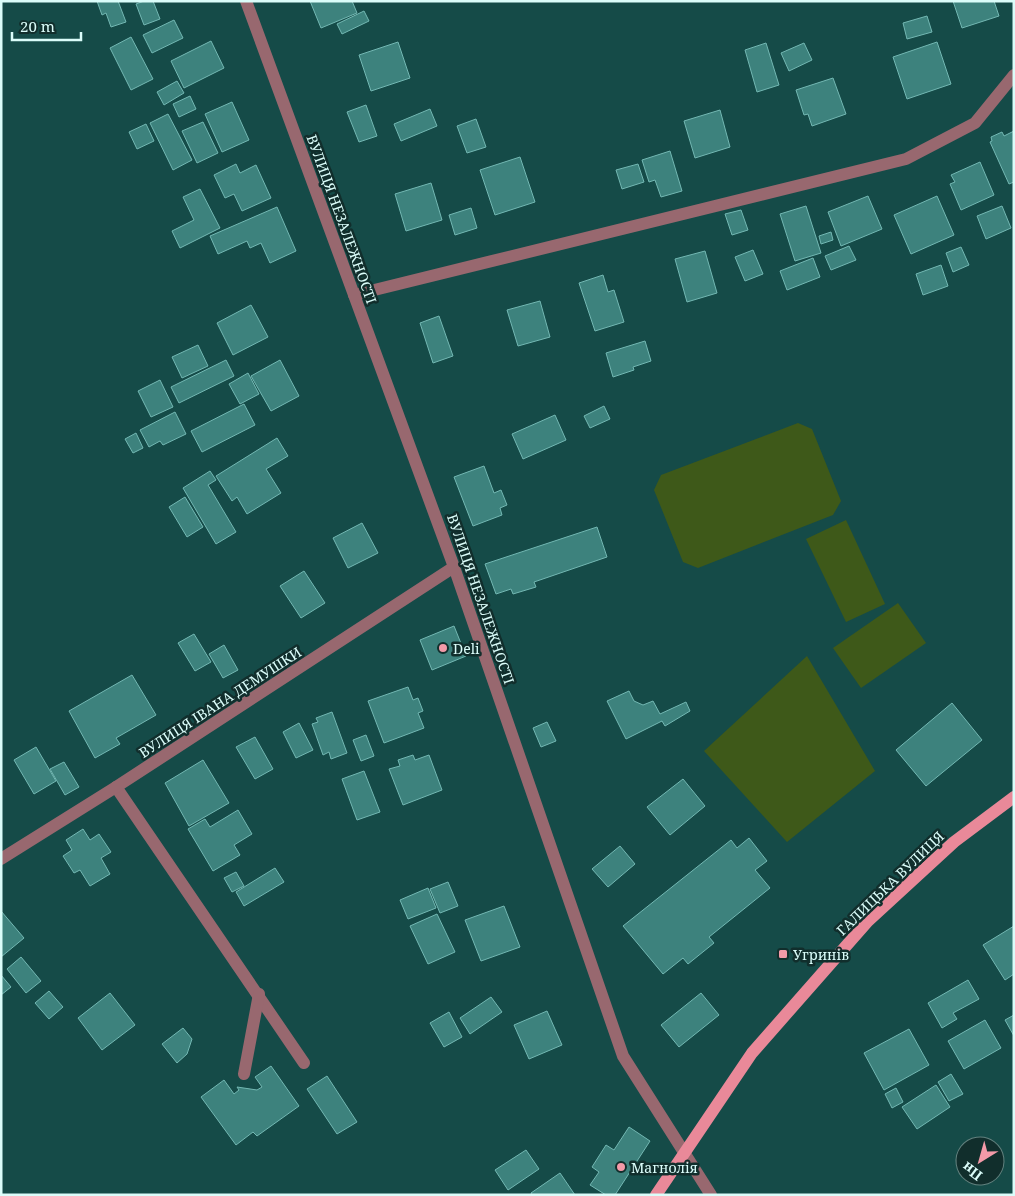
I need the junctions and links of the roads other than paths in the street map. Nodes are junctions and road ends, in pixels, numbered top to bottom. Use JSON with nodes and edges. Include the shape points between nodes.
{"nodes":[{"id":1,"x":246,"y":1,"type":"edge"},
{"id":2,"x":1014,"y":75,"type":"edge"},
{"id":3,"x":354,"y":295,"type":"junction"},
{"id":4,"x":454,"y":567,"type":"junction"},
{"id":5,"x":116,"y":788,"type":"junction"},
{"id":6,"x":1014,"y":797,"type":"edge"},
{"id":7,"x":1,"y":859,"type":"edge"},
{"id":8,"x":259,"y":994,"type":"junction"},
{"id":9,"x":304,"y":1063,"type":"dead end"},
{"id":10,"x":244,"y":1074,"type":"dead end"},
{"id":11,"x":684,"y":1152,"type":"junction"},
{"id":12,"x":656,"y":1195,"type":"edge"},
{"id":13,"x":711,"y":1195,"type":"edge"}],
"edges":[{"from":1,"to":3,"type":"street","name":"ВУЛИЦЯ НЕЗАЛЕЖНОСТІ"},
{"from":2,"to":3,"type":"street","via":[[975,123],[906,159]]},
{"from":3,"to":4,"type":"street","name":"ВУЛИЦЯ НЕЗАЛЕЖНОСТІ"},
{"from":4,"to":5,"type":"street","name":"ВУЛИЦЯ ІВАНА ДЕМУШКИ"},
{"from":4,"to":11,"type":"street","name":"ВУЛИЦЯ НЕЗАЛЕЖНОСТІ","via":[[623,1056]]},
{"from":5,"to":7,"type":"street","name":"ВУЛИЦЯ ІВАНА ДЕМУШКИ"},
{"from":5,"to":8,"type":"street"},
{"from":6,"to":11,"type":"main road","name":"ГАЛИЦЬКА ВУЛИЦЯ","via":[[954,842],[868,921],[752,1053]]},
{"from":8,"to":9,"type":"street"},
{"from":8,"to":10,"type":"street"},
{"from":11,"to":12,"type":"main road","name":"ГАЛИЦЬКА ВУЛИЦЯ"},
{"from":11,"to":13,"type":"street","name":"ВУЛИЦЯ НЕЗАЛЕЖНОСТІ"}]}
